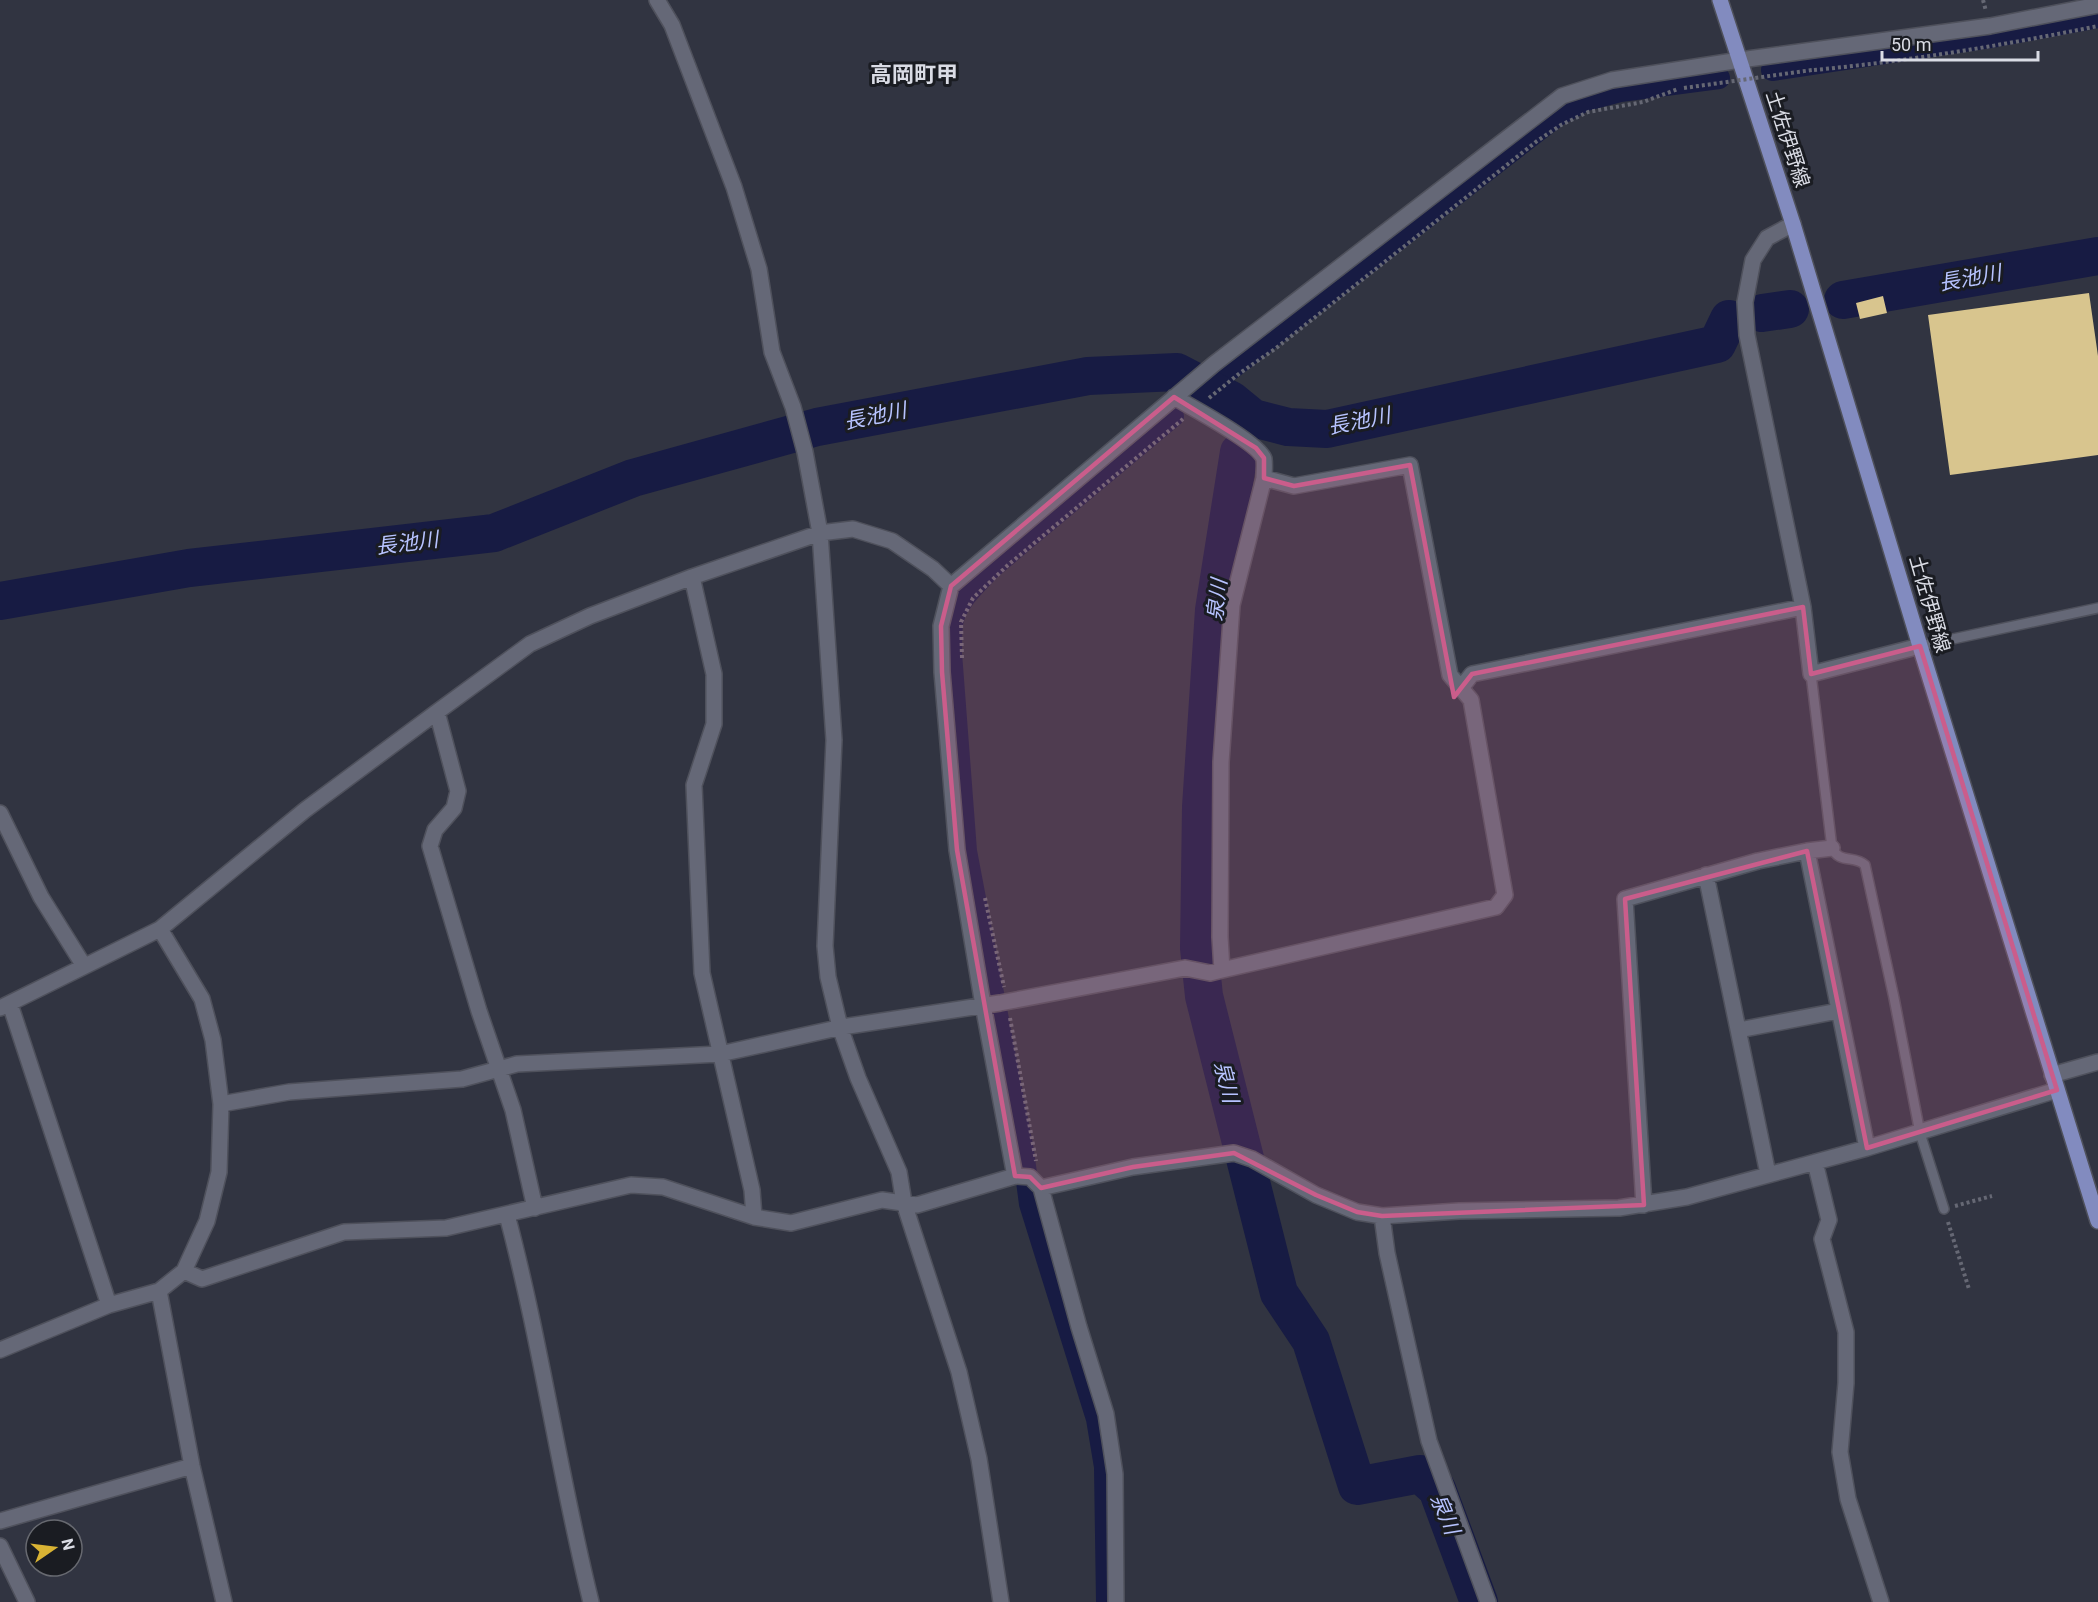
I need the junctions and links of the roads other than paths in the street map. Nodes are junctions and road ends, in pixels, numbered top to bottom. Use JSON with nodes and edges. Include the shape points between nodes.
{"nodes":[{"id":1,"x":657,"y":0,"type":"edge"},
{"id":2,"x":1720,"y":0,"type":"edge"},
{"id":3,"x":2098,"y":5,"type":"edge"},
{"id":4,"x":1740,"y":60,"type":"junction"},
{"id":5,"x":1793,"y":224,"type":"junction"},
{"id":6,"x":1179,"y":393,"type":"junction"},
{"id":7,"x":1264,"y":478,"type":"junction"},
{"id":8,"x":820,"y":533,"type":"junction"},
{"id":9,"x":692,"y":577,"type":"junction"},
{"id":10,"x":951,"y":586,"type":"junction"},
{"id":11,"x":1803,"y":607,"type":"junction"},
{"id":12,"x":2098,"y":608,"type":"edge"},
{"id":13,"x":1920,"y":646,"type":"junction"},
{"id":14,"x":1811,"y":674,"type":"junction"},
{"id":15,"x":1461,"y":688,"type":"junction"},
{"id":16,"x":437,"y":712,"type":"junction"},
{"id":17,"x":0,"y":813,"type":"edge"},
{"id":18,"x":1832,"y":848,"type":"junction"},
{"id":19,"x":1807,"y":851,"type":"junction"},
{"id":20,"x":1706,"y":875,"type":"junction"},
{"id":21,"x":160,"y":928,"type":"junction"},
{"id":22,"x":84,"y":966,"type":"junction"},
{"id":23,"x":1216,"y":972,"type":"junction"},
{"id":24,"x":995,"y":1004,"type":"junction"},
{"id":25,"x":5,"y":1006,"type":"edge"},
{"id":26,"x":1838,"y":1011,"type":"junction"},
{"id":27,"x":840,"y":1028,"type":"junction"},
{"id":28,"x":1739,"y":1030,"type":"junction"},
{"id":29,"x":720,"y":1054,"type":"junction"},
{"id":30,"x":2098,"y":1062,"type":"edge"},
{"id":31,"x":500,"y":1069,"type":"junction"},
{"id":32,"x":2052,"y":1075,"type":"junction"},
{"id":33,"x":2057,"y":1090,"type":"junction"},
{"id":34,"x":221,"y":1104,"type":"junction"},
{"id":35,"x":1920,"y":1132,"type":"junction"},
{"id":36,"x":1867,"y":1148,"type":"junction"},
{"id":37,"x":1815,"y":1162,"type":"junction"},
{"id":38,"x":1768,"y":1174,"type":"junction"},
{"id":39,"x":1027,"y":1179,"type":"junction"},
{"id":40,"x":904,"y":1203,"type":"junction"},
{"id":41,"x":1644,"y":1205,"type":"junction"},
{"id":42,"x":535,"y":1208,"type":"junction"},
{"id":43,"x":1944,"y":1209,"type":"road end"},
{"id":44,"x":507,"y":1215,"type":"junction"},
{"id":45,"x":1382,"y":1216,"type":"junction"},
{"id":46,"x":754,"y":1217,"type":"junction"},
{"id":47,"x":2098,"y":1221,"type":"edge"},
{"id":48,"x":184,"y":1271,"type":"junction"},
{"id":49,"x":159,"y":1291,"type":"junction"},
{"id":50,"x":109,"y":1305,"type":"junction"},
{"id":51,"x":0,"y":1350,"type":"edge"},
{"id":52,"x":192,"y":1466,"type":"junction"},
{"id":53,"x":0,"y":1521,"type":"edge"},
{"id":54,"x":0,"y":1546,"type":"edge"},
{"id":55,"x":7,"y":1576,"type":"edge"},
{"id":56,"x":27,"y":1602,"type":"edge"},
{"id":57,"x":224,"y":1602,"type":"edge"},
{"id":58,"x":591,"y":1602,"type":"edge"},
{"id":59,"x":1001,"y":1602,"type":"edge"},
{"id":60,"x":1116,"y":1602,"type":"edge"},
{"id":61,"x":1488,"y":1602,"type":"edge"},
{"id":62,"x":1881,"y":1602,"type":"edge"}],
"edges":[{"from":1,"to":8,"type":"street","via":[[672,25],[734,187],[759,269],[772,352],[805,452]]},
{"from":2,"to":4,"type":"main road","name":"土佐伊野線"},
{"from":3,"to":4,"type":"street","via":[[1990,26]]},
{"from":4,"to":5,"type":"main road","name":"土佐伊野線"},
{"from":4,"to":6,"type":"street","via":[[1612,80],[1562,96]]},
{"from":5,"to":11,"type":"street","via":[[1767,238],[1753,260],[1745,302],[1747,335]]},
{"from":5,"to":13,"type":"main road","name":"土佐伊野線"},
{"from":6,"to":7,"type":"street","via":[[1195,409],[1256,448],[1264,459]]},
{"from":6,"to":10,"type":"street"},
{"from":7,"to":15,"type":"street","via":[[1294,486],[1410,465],[1450,675]]},
{"from":7,"to":23,"type":"street","via":[[1232,605],[1221,762]]},
{"from":8,"to":9,"type":"street"},
{"from":8,"to":10,"type":"street","via":[[853,530],[892,541]]},
{"from":8,"to":27,"type":"street","via":[[834,740],[825,946]]},
{"from":9,"to":16,"type":"street","via":[[530,644]]},
{"from":9,"to":29,"type":"street","via":[[714,674],[714,724],[694,785],[702,973]]},
{"from":10,"to":24,"type":"street","via":[[941,626],[942,672],[957,850]]},
{"from":11,"to":14,"type":"street"},
{"from":11,"to":15,"type":"street","via":[[1472,674]]},
{"from":12,"to":13,"type":"lane"},
{"from":13,"to":14,"type":"street"},
{"from":13,"to":32,"type":"main road","name":"土佐伊野線"},
{"from":14,"to":18,"type":"lane"},
{"from":15,"to":23,"type":"street","via":[[1471,700],[1504,895],[1496,907]]},
{"from":16,"to":21,"type":"street","via":[[305,810]]},
{"from":16,"to":31,"type":"street","via":[[458,791],[454,808],[435,830],[430,846]]},
{"from":17,"to":22,"type":"street","via":[[41,897]]},
{"from":18,"to":19,"type":"street"},
{"from":18,"to":35,"type":"lane","via":[[1841,858],[1865,865]]},
{"from":19,"to":20,"type":"street"},
{"from":19,"to":26,"type":"street"},
{"from":20,"to":28,"type":"street"},
{"from":20,"to":41,"type":"street","via":[[1625,898]]},
{"from":21,"to":22,"type":"street"},
{"from":21,"to":34,"type":"street","via":[[202,999],[213,1040]]},
{"from":22,"to":25,"type":"street"},
{"from":23,"to":24,"type":"street","via":[[1185,968]]},
{"from":24,"to":27,"type":"street"},
{"from":24,"to":39,"type":"street"},
{"from":25,"to":50,"type":"street"},
{"from":26,"to":28,"type":"street"},
{"from":26,"to":36,"type":"street"},
{"from":27,"to":29,"type":"street"},
{"from":27,"to":40,"type":"street","via":[[899,1172]]},
{"from":28,"to":38,"type":"street"},
{"from":29,"to":31,"type":"street","via":[[517,1064]]},
{"from":29,"to":46,"type":"street","via":[[752,1190]]},
{"from":30,"to":32,"type":"street"},
{"from":31,"to":34,"type":"street","via":[[462,1079],[289,1092]]},
{"from":31,"to":42,"type":"street"},
{"from":32,"to":33,"type":"main road","name":"土佐伊野線"},
{"from":33,"to":35,"type":"street"},
{"from":33,"to":47,"type":"main road","name":"土佐伊野線"},
{"from":34,"to":48,"type":"street","via":[[219,1172],[207,1221]]},
{"from":35,"to":36,"type":"street"},
{"from":35,"to":43,"type":"lane"},
{"from":36,"to":37,"type":"street"},
{"from":37,"to":38,"type":"street"},
{"from":37,"to":62,"type":"street","via":[[1829,1220],[1822,1239],[1845,1332],[1846,1383],[1840,1452],[1848,1499]]},
{"from":38,"to":41,"type":"street"},
{"from":39,"to":40,"type":"street","via":[[918,1204]]},
{"from":39,"to":45,"type":"street","via":[[1234,1153],[1316,1195],[1357,1212]]},
{"from":39,"to":60,"type":"street","via":[[1106,1414],[1115,1474]]},
{"from":40,"to":46,"type":"street","via":[[882,1200],[791,1223]]},
{"from":40,"to":59,"type":"street","via":[[959,1372],[979,1459]]},
{"from":41,"to":45,"type":"street"},
{"from":42,"to":44,"type":"street"},
{"from":42,"to":46,"type":"street","via":[[631,1185],[663,1187]]},
{"from":44,"to":48,"type":"street","via":[[446,1228],[344,1232],[202,1280]]},
{"from":44,"to":58,"type":"street","via":[[524,1276],[557,1452]]},
{"from":45,"to":61,"type":"street","via":[[1429,1441]]},
{"from":48,"to":49,"type":"street"},
{"from":49,"to":50,"type":"street"},
{"from":49,"to":52,"type":"street"},
{"from":50,"to":51,"type":"street"},
{"from":52,"to":53,"type":"street"},
{"from":52,"to":57,"type":"street"},
{"from":54,"to":55,"type":"street"},
{"from":55,"to":56,"type":"street"}]}
